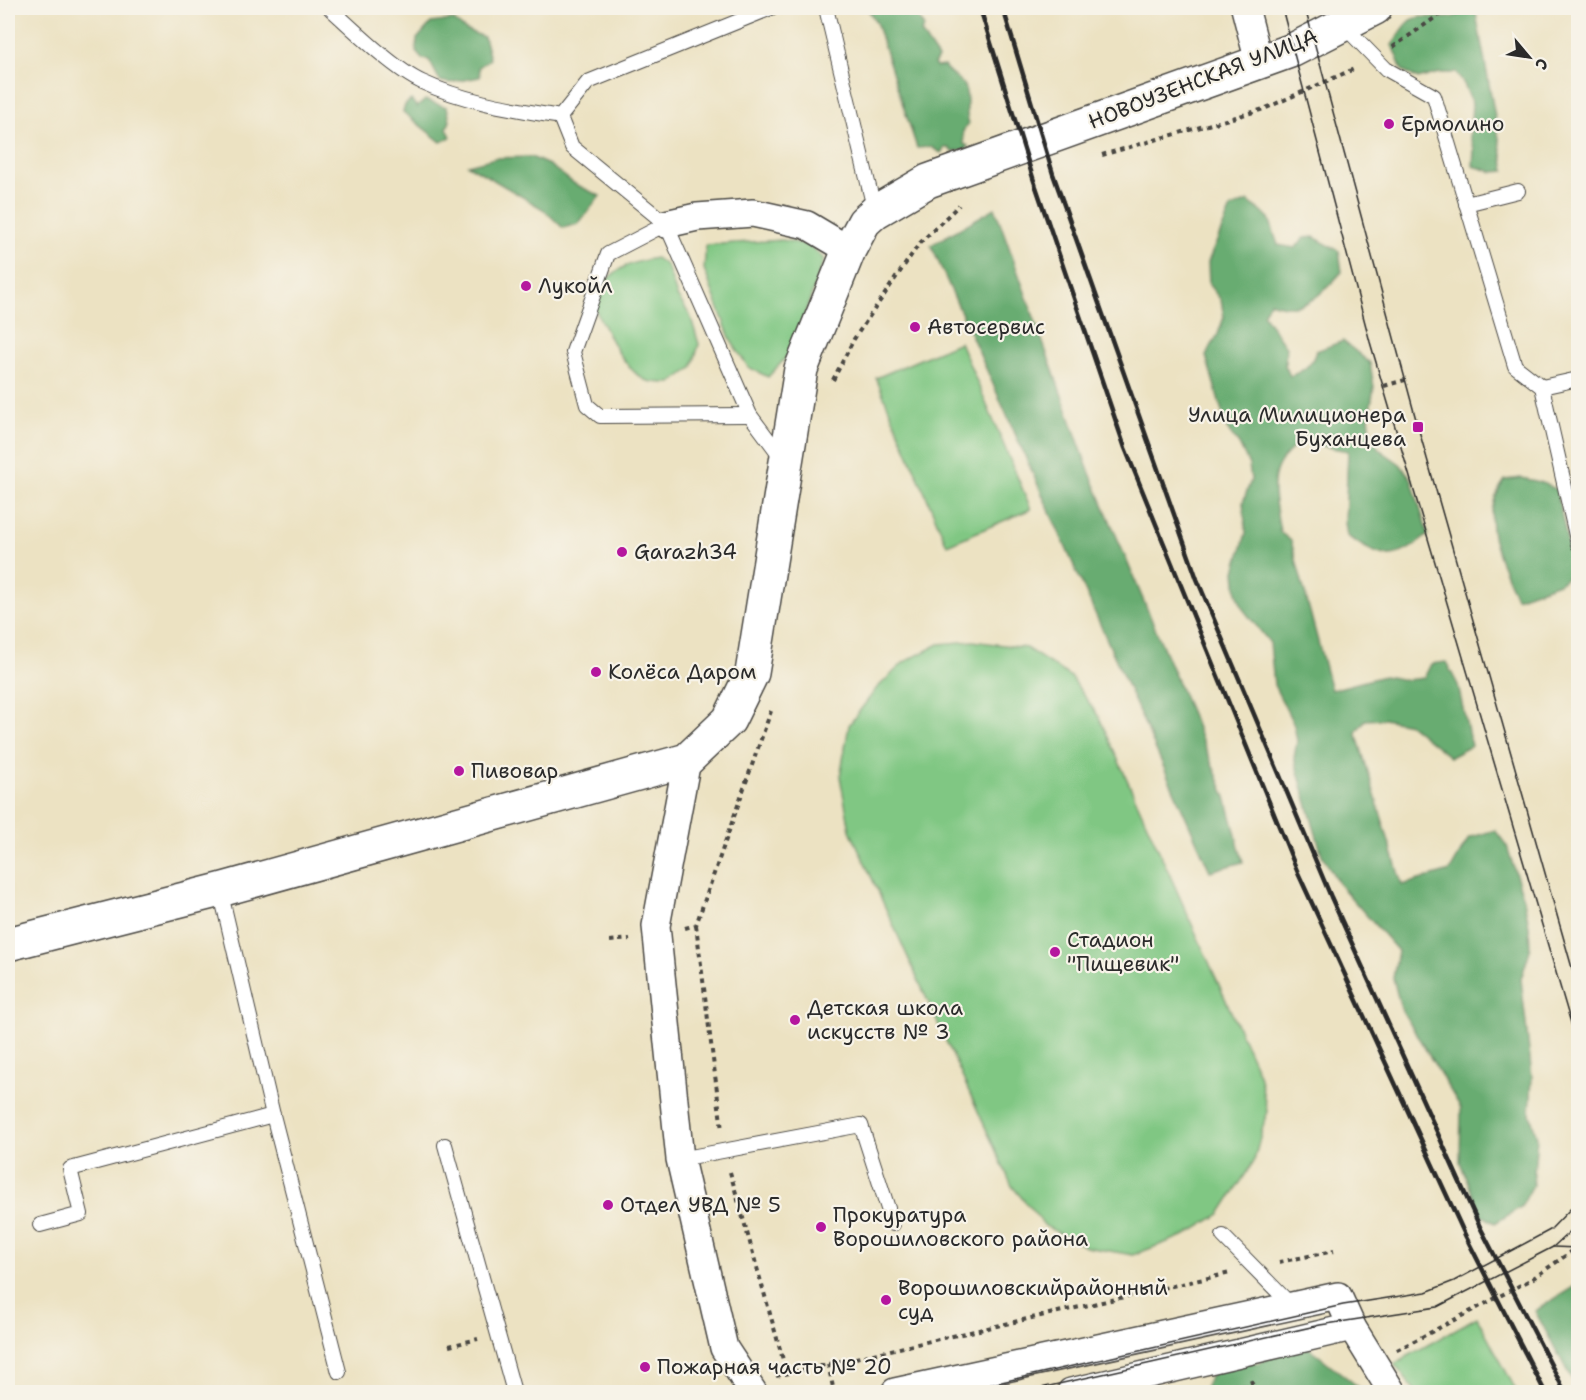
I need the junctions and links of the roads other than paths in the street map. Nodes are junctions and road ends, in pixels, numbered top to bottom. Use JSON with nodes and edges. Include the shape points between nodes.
{"nodes":[{"id":1,"x":330,"y":8,"type":"edge"},
{"id":2,"x":771,"y":8,"type":"edge"},
{"id":3,"x":826,"y":8,"type":"edge"},
{"id":4,"x":1245,"y":8,"type":"edge"},
{"id":5,"x":1375,"y":8,"type":"edge"},
{"id":6,"x":1342,"y":25,"type":"junction"},
{"id":7,"x":1259,"y":62,"type":"junction"},
{"id":8,"x":560,"y":117,"type":"junction"},
{"id":9,"x":1518,"y":191,"type":"dead end"},
{"id":10,"x":1466,"y":204,"type":"junction"},
{"id":11,"x":875,"y":212,"type":"junction"},
{"id":12,"x":666,"y":224,"type":"junction"},
{"id":13,"x":849,"y":250,"type":"junction"},
{"id":14,"x":1578,"y":379,"type":"edge"},
{"id":15,"x":1542,"y":387,"type":"junction"},
{"id":16,"x":750,"y":415,"type":"junction"},
{"id":17,"x":785,"y":462,"type":"junction"},
{"id":18,"x":1578,"y":544,"type":"edge"},
{"id":19,"x":687,"y":760,"type":"junction"},
{"id":20,"x":220,"y":890,"type":"junction"},
{"id":21,"x":8,"y":944,"type":"edge"},
{"id":22,"x":273,"y":1115,"type":"junction"},
{"id":23,"x":445,"y":1145,"type":"dead end"},
{"id":24,"x":680,"y":1159,"type":"junction"},
{"id":25,"x":893,"y":1224,"type":"dead end"},
{"id":26,"x":40,"y":1225,"type":"dead end"},
{"id":27,"x":1223,"y":1236,"type":"dead end"},
{"id":28,"x":1292,"y":1306,"type":"junction"},
{"id":29,"x":1352,"y":1327,"type":"junction"},
{"id":30,"x":339,"y":1372,"type":"dead end"},
{"id":31,"x":514,"y":1392,"type":"edge"},
{"id":32,"x":753,"y":1392,"type":"edge"},
{"id":33,"x":896,"y":1392,"type":"edge"},
{"id":34,"x":1071,"y":1392,"type":"edge"},
{"id":35,"x":1392,"y":1392,"type":"edge"}],
"edges":[{"from":1,"to":8,"type":"lane","via":[[421,82],[493,105]]},
{"from":2,"to":8,"type":"lane","via":[[588,82]]},
{"from":3,"to":11,"type":"lane"},
{"from":4,"to":7,"type":"street"},
{"from":5,"to":6,"type":"street","name":"НОВОУЗЕНСКАЯ УЛИЦА"},
{"from":6,"to":7,"type":"street","name":"НОВОУЗЕНСКАЯ УЛИЦА"},
{"from":6,"to":10,"type":"lane","via":[[1386,69],[1434,96]]},
{"from":7,"to":11,"type":"street","name":"НОВОУЗЕНСКАЯ УЛИЦА","via":[[928,181]]},
{"from":8,"to":12,"type":"lane","via":[[572,147]]},
{"from":9,"to":10,"type":"lane"},
{"from":10,"to":15,"type":"lane","via":[[1515,366]]},
{"from":11,"to":13,"type":"street","via":[[864,222]]},
{"from":12,"to":13,"type":"street","via":[[697,217],[753,213],[807,225]]},
{"from":12,"to":16,"type":"lane"},
{"from":12,"to":16,"type":"lane","via":[[608,254],[573,352],[586,405],[600,416]]},
{"from":13,"to":17,"type":"street","via":[[801,369]]},
{"from":14,"to":15,"type":"lane"},
{"from":15,"to":18,"type":"lane"},
{"from":16,"to":17,"type":"lane"},
{"from":17,"to":19,"type":"street","via":[[752,673],[729,720]]},
{"from":19,"to":20,"type":"street"},
{"from":19,"to":24,"type":"street","via":[[656,926]]},
{"from":20,"to":21,"type":"street"},
{"from":20,"to":22,"type":"lane"},
{"from":22,"to":26,"type":"lane","via":[[70,1169],[81,1214]]},
{"from":22,"to":30,"type":"lane"},
{"from":23,"to":31,"type":"lane"},
{"from":24,"to":25,"type":"lane","via":[[861,1125]]},
{"from":24,"to":32,"type":"street","via":[[724,1348]]},
{"from":27,"to":28,"type":"lane"},
{"from":28,"to":29,"type":"street","via":[[1338,1296]]},
{"from":28,"to":33,"type":"street"},
{"from":29,"to":34,"type":"street"},
{"from":29,"to":35,"type":"street"}]}
